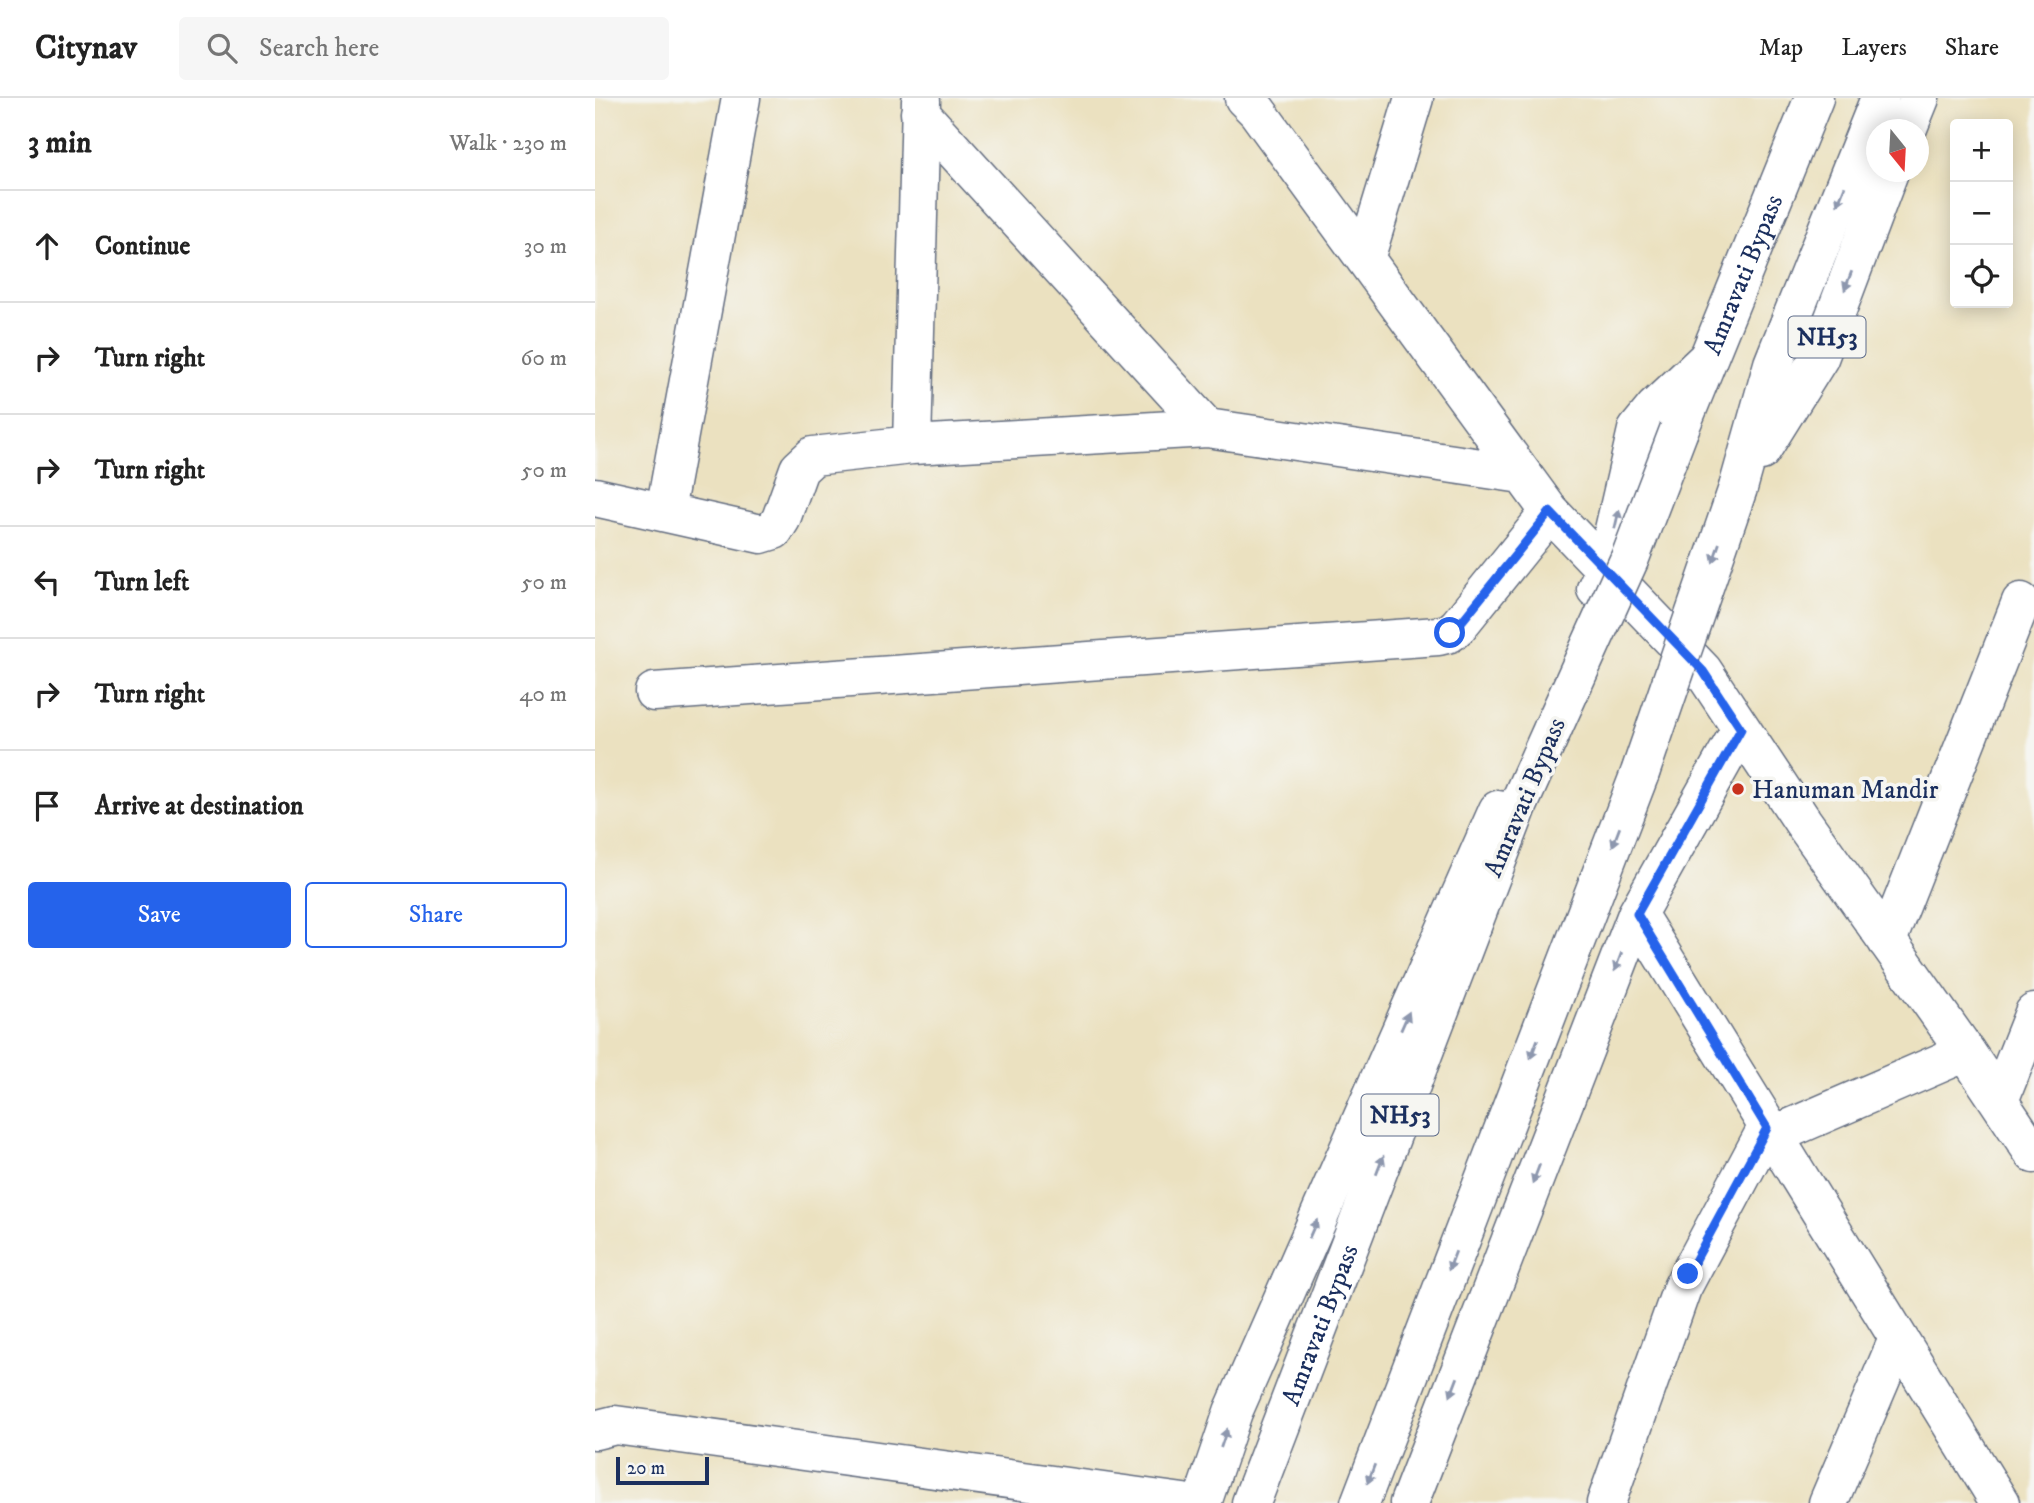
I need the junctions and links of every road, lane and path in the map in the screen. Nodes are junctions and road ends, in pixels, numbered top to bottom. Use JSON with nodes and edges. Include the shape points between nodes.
{"nodes":[{"id":1,"x":741,"y":98,"type":"edge"},
{"id":2,"x":1244,"y":98,"type":"edge"},
{"id":3,"x":1415,"y":98,"type":"edge"},
{"id":4,"x":1880,"y":98,"type":"edge"},
{"id":5,"x":1920,"y":98,"type":"edge"},
{"id":6,"x":1811,"y":104,"type":"edge"},
{"id":7,"x":921,"y":105,"type":"edge"},
{"id":8,"x":1911,"y":119,"type":"edge"},
{"id":9,"x":1885,"y":182,"type":"edge"},
{"id":10,"x":1365,"y":259,"type":"junction"},
{"id":11,"x":1707,"y":359,"type":"junction"},
{"id":12,"x":1207,"y":428,"type":"junction"},
{"id":13,"x":912,"y":445,"type":"junction"},
{"id":14,"x":1522,"y":474,"type":"junction"},
{"id":15,"x":1738,"y":488,"type":"junction"},
{"id":16,"x":595,"y":497,"type":"edge"},
{"id":17,"x":666,"y":511,"type":"junction"},
{"id":18,"x":1550,"y":512,"type":"junction"},
{"id":19,"x":1605,"y":569,"type":"junction"},
{"id":20,"x":2021,"y":601,"type":"dead end"},
{"id":21,"x":654,"y":692,"type":"dead end"},
{"id":22,"x":1741,"y":729,"type":"junction"},
{"id":23,"x":1637,"y":914,"type":"junction"},
{"id":24,"x":1887,"y":941,"type":"junction"},
{"id":25,"x":2034,"y":1013,"type":"edge"},
{"id":26,"x":1966,"y":1052,"type":"junction"},
{"id":27,"x":1999,"y":1101,"type":"junction"},
{"id":28,"x":1769,"y":1132,"type":"junction"},
{"id":29,"x":2034,"y":1154,"type":"edge"},
{"id":30,"x":1898,"y":1339,"type":"junction"},
{"id":31,"x":595,"y":1430,"type":"edge"},
{"id":32,"x":1159,"y":1501,"type":"edge"},
{"id":33,"x":1202,"y":1503,"type":"edge"},
{"id":34,"x":1251,"y":1503,"type":"edge"},
{"id":35,"x":1360,"y":1503,"type":"edge"},
{"id":36,"x":1409,"y":1503,"type":"edge"},
{"id":37,"x":1606,"y":1503,"type":"edge"},
{"id":38,"x":1828,"y":1503,"type":"edge"},
{"id":39,"x":2000,"y":1503,"type":"edge"}],
"edges":[{"from":1,"to":17,"type":"main road"},
{"from":2,"to":10,"type":"main road"},
{"from":3,"to":10,"type":"main road"},
{"from":4,"to":15,"type":"main road","one_way":true,"via":[[1773,364]]},
{"from":5,"to":8,"type":"main road"},
{"from":6,"to":11,"type":"main road","name":"Amravati Bypass","number":"NH53"},
{"from":7,"to":12,"type":"main road"},
{"from":7,"to":13,"type":"main road"},
{"from":9,"to":15,"type":"main road","number":"NH53","one_way":true,"via":[[1819,358]]},
{"from":10,"to":14,"type":"main road"},
{"from":19,"to":11,"type":"main road","one_way":true,"via":[[1637,430]]},
{"from":34,"to":11,"type":"main road","name":"Amravati Bypass","number":"NH53","one_way":true,"bridge":true,"via":[[1518,806],[1630,558]]},
{"from":12,"to":13,"type":"main road"},
{"from":12,"to":14,"type":"main road"},
{"from":13,"to":17,"type":"main road","via":[[813,456],[799,469],[774,530],[761,534]]},
{"from":14,"to":18,"type":"main road"},
{"from":15,"to":35,"type":"main road","number":"NH53","one_way":true,"bridge":true,"via":[[1640,773]]},
{"from":16,"to":17,"type":"main road"},
{"from":18,"to":19,"type":"main road"},
{"from":18,"to":21,"type":"main road","via":[[1458,626],[1438,636]]},
{"from":19,"to":22,"type":"main road","via":[[1703,671]]},
{"from":33,"to":19,"type":"main road","one_way":true,"via":[[1233,1412]]},
{"from":20,"to":24,"type":"main road"},
{"from":22,"to":23,"type":"main road"},
{"from":22,"to":24,"type":"main road"},
{"from":23,"to":28,"type":"main road"},
{"from":23,"to":36,"type":"main road","one_way":true},
{"from":24,"to":26,"type":"main road"},
{"from":25,"to":27,"type":"main road"},
{"from":26,"to":27,"type":"main road"},
{"from":26,"to":28,"type":"main road"},
{"from":27,"to":29,"type":"main road"},
{"from":28,"to":30,"type":"main road"},
{"from":28,"to":37,"type":"main road","via":[[1682,1288]]},
{"from":30,"to":38,"type":"main road"},
{"from":30,"to":39,"type":"main road"},
{"from":31,"to":32,"type":"main road","via":[[615,1425]]}]}
